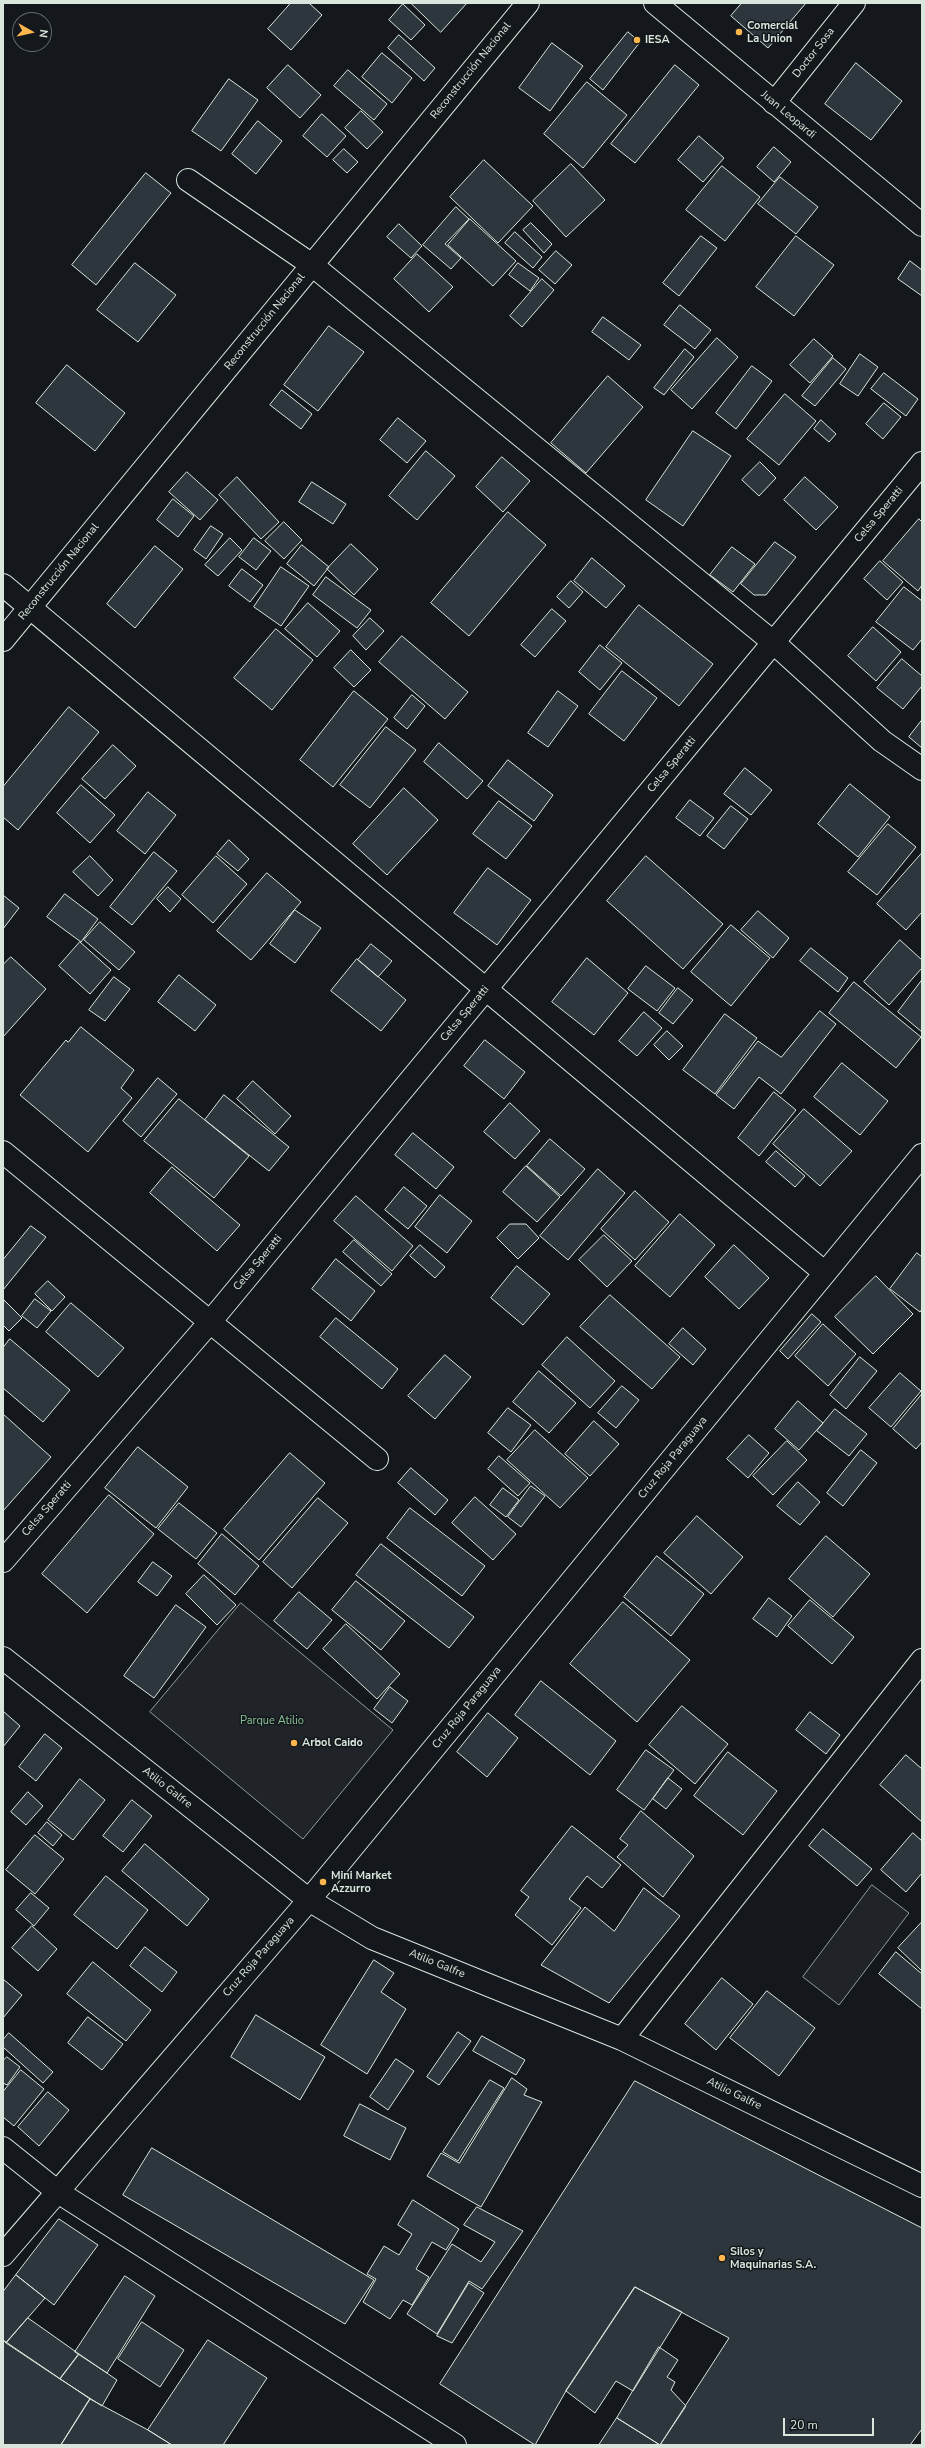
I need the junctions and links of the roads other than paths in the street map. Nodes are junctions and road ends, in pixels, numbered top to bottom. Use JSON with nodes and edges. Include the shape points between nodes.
{"nodes":[{"id":1,"x":528,"y":3,"type":"edge"},
{"id":2,"x":655,"y":3,"type":"edge"},
{"id":3,"x":854,"y":3,"type":"edge"},
{"id":4,"x":774,"y":103,"type":"junction"},
{"id":5,"x":188,"y":180,"type":"dead end"},
{"id":6,"x":922,"y":225,"type":"edge"},
{"id":7,"x":312,"y":265,"type":"junction"},
{"id":8,"x":922,"y":463,"type":"edge"},
{"id":9,"x":3,"y":585,"type":"edge"},
{"id":10,"x":30,"y":607,"type":"junction"},
{"id":11,"x":3,"y":640,"type":"edge"},
{"id":12,"x":773,"y":642,"type":"junction"},
{"id":13,"x":922,"y":769,"type":"edge"},
{"id":14,"x":485,"y":990,"type":"junction"},
{"id":15,"x":3,"y":1152,"type":"edge"},
{"id":16,"x":922,"y":1155,"type":"edge"},
{"id":17,"x":825,"y":1273,"type":"junction"},
{"id":18,"x":210,"y":1322,"type":"junction"},
{"id":19,"x":377,"y":1459,"type":"dead end"},
{"id":20,"x":3,"y":1560,"type":"edge"},
{"id":21,"x":3,"y":1658,"type":"edge"},
{"id":22,"x":922,"y":1660,"type":"edge"},
{"id":23,"x":309,"y":1900,"type":"junction"},
{"id":24,"x":622,"y":2039,"type":"junction"},
{"id":25,"x":3,"y":2148,"type":"edge"},
{"id":26,"x":922,"y":2186,"type":"edge"},
{"id":27,"x":58,"y":2192,"type":"junction"},
{"id":28,"x":3,"y":2255,"type":"edge"},
{"id":29,"x":455,"y":2445,"type":"edge"}],
"edges":[{"from":1,"to":7,"type":"street","name":"Reconstrucción Nacional"},
{"from":2,"to":4,"type":"street","name":"Juan Leopardi"},
{"from":3,"to":4,"type":"street","name":"Doctor Sosa"},
{"from":4,"to":6,"type":"street","name":"Juan Leopardi"},
{"from":5,"to":7,"type":"street"},
{"from":7,"to":10,"type":"street","name":"Reconstrucción Nacional"},
{"from":7,"to":12,"type":"street"},
{"from":8,"to":12,"type":"street","name":"Celsa Speratti"},
{"from":9,"to":10,"type":"street"},
{"from":10,"to":11,"type":"street","name":"Reconstrucción Nacional"},
{"from":10,"to":14,"type":"street"},
{"from":12,"to":13,"type":"street","via":[[882,741]]},
{"from":12,"to":14,"type":"street","name":"Celsa Speratti"},
{"from":14,"to":17,"type":"street"},
{"from":14,"to":18,"type":"street","name":"Celsa Speratti"},
{"from":15,"to":18,"type":"street"},
{"from":16,"to":17,"type":"street","name":"Cruz Roja Paraguaya"},
{"from":17,"to":23,"type":"street","name":"Cruz Roja Paraguaya"},
{"from":18,"to":19,"type":"street"},
{"from":18,"to":20,"type":"street","name":"Celsa Speratti"},
{"from":21,"to":23,"type":"street","name":"Atilio Galfre"},
{"from":22,"to":24,"type":"street"},
{"from":23,"to":24,"type":"street","name":"Atilio Galfre","via":[[372,1938]]},
{"from":23,"to":27,"type":"street","name":"Cruz Roja Paraguaya"},
{"from":24,"to":26,"type":"street","name":"Atilio Galfre"},
{"from":25,"to":27,"type":"street"},
{"from":27,"to":28,"type":"street","name":"Cruz Roja Paraguaya"},
{"from":27,"to":29,"type":"street"}]}
